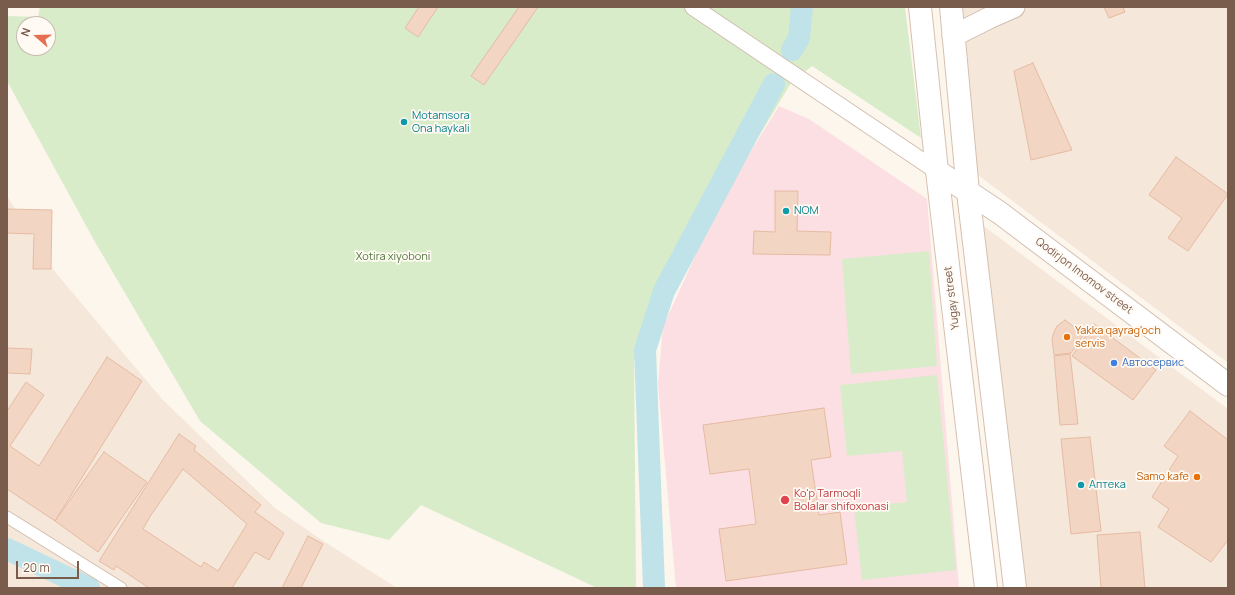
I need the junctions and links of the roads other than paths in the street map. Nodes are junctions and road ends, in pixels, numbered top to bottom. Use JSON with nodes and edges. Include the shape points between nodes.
{"nodes":[{"id":1,"x":693,"y":7,"type":"edge"},
{"id":2,"x":920,"y":7,"type":"edge"},
{"id":3,"x":951,"y":7,"type":"edge"},
{"id":4,"x":1014,"y":7,"type":"edge"},
{"id":5,"x":953,"y":36,"type":"junction"},
{"id":6,"x":937,"y":171,"type":"junction"},
{"id":7,"x":968,"y":192,"type":"junction"},
{"id":8,"x":1228,"y":385,"type":"edge"},
{"id":9,"x":7,"y":517,"type":"edge"},
{"id":10,"x":121,"y":588,"type":"edge"},
{"id":11,"x":986,"y":588,"type":"edge"},
{"id":12,"x":1015,"y":588,"type":"edge"}],
"edges":[{"from":1,"to":6,"type":"street"},
{"from":2,"to":6,"type":"main road","name":"Yugay street"},
{"from":3,"to":5,"type":"main road"},
{"from":4,"to":5,"type":"street"},
{"from":5,"to":7,"type":"main road"},
{"from":6,"to":7,"type":"main road","name":"Qodirjon Imomov street"},
{"from":6,"to":11,"type":"main road","name":"Yugay street"},
{"from":7,"to":8,"type":"main road","name":"Qodirjon Imomov street","via":[[1000,213]]},
{"from":7,"to":12,"type":"main road"},
{"from":9,"to":10,"type":"lane"}]}
